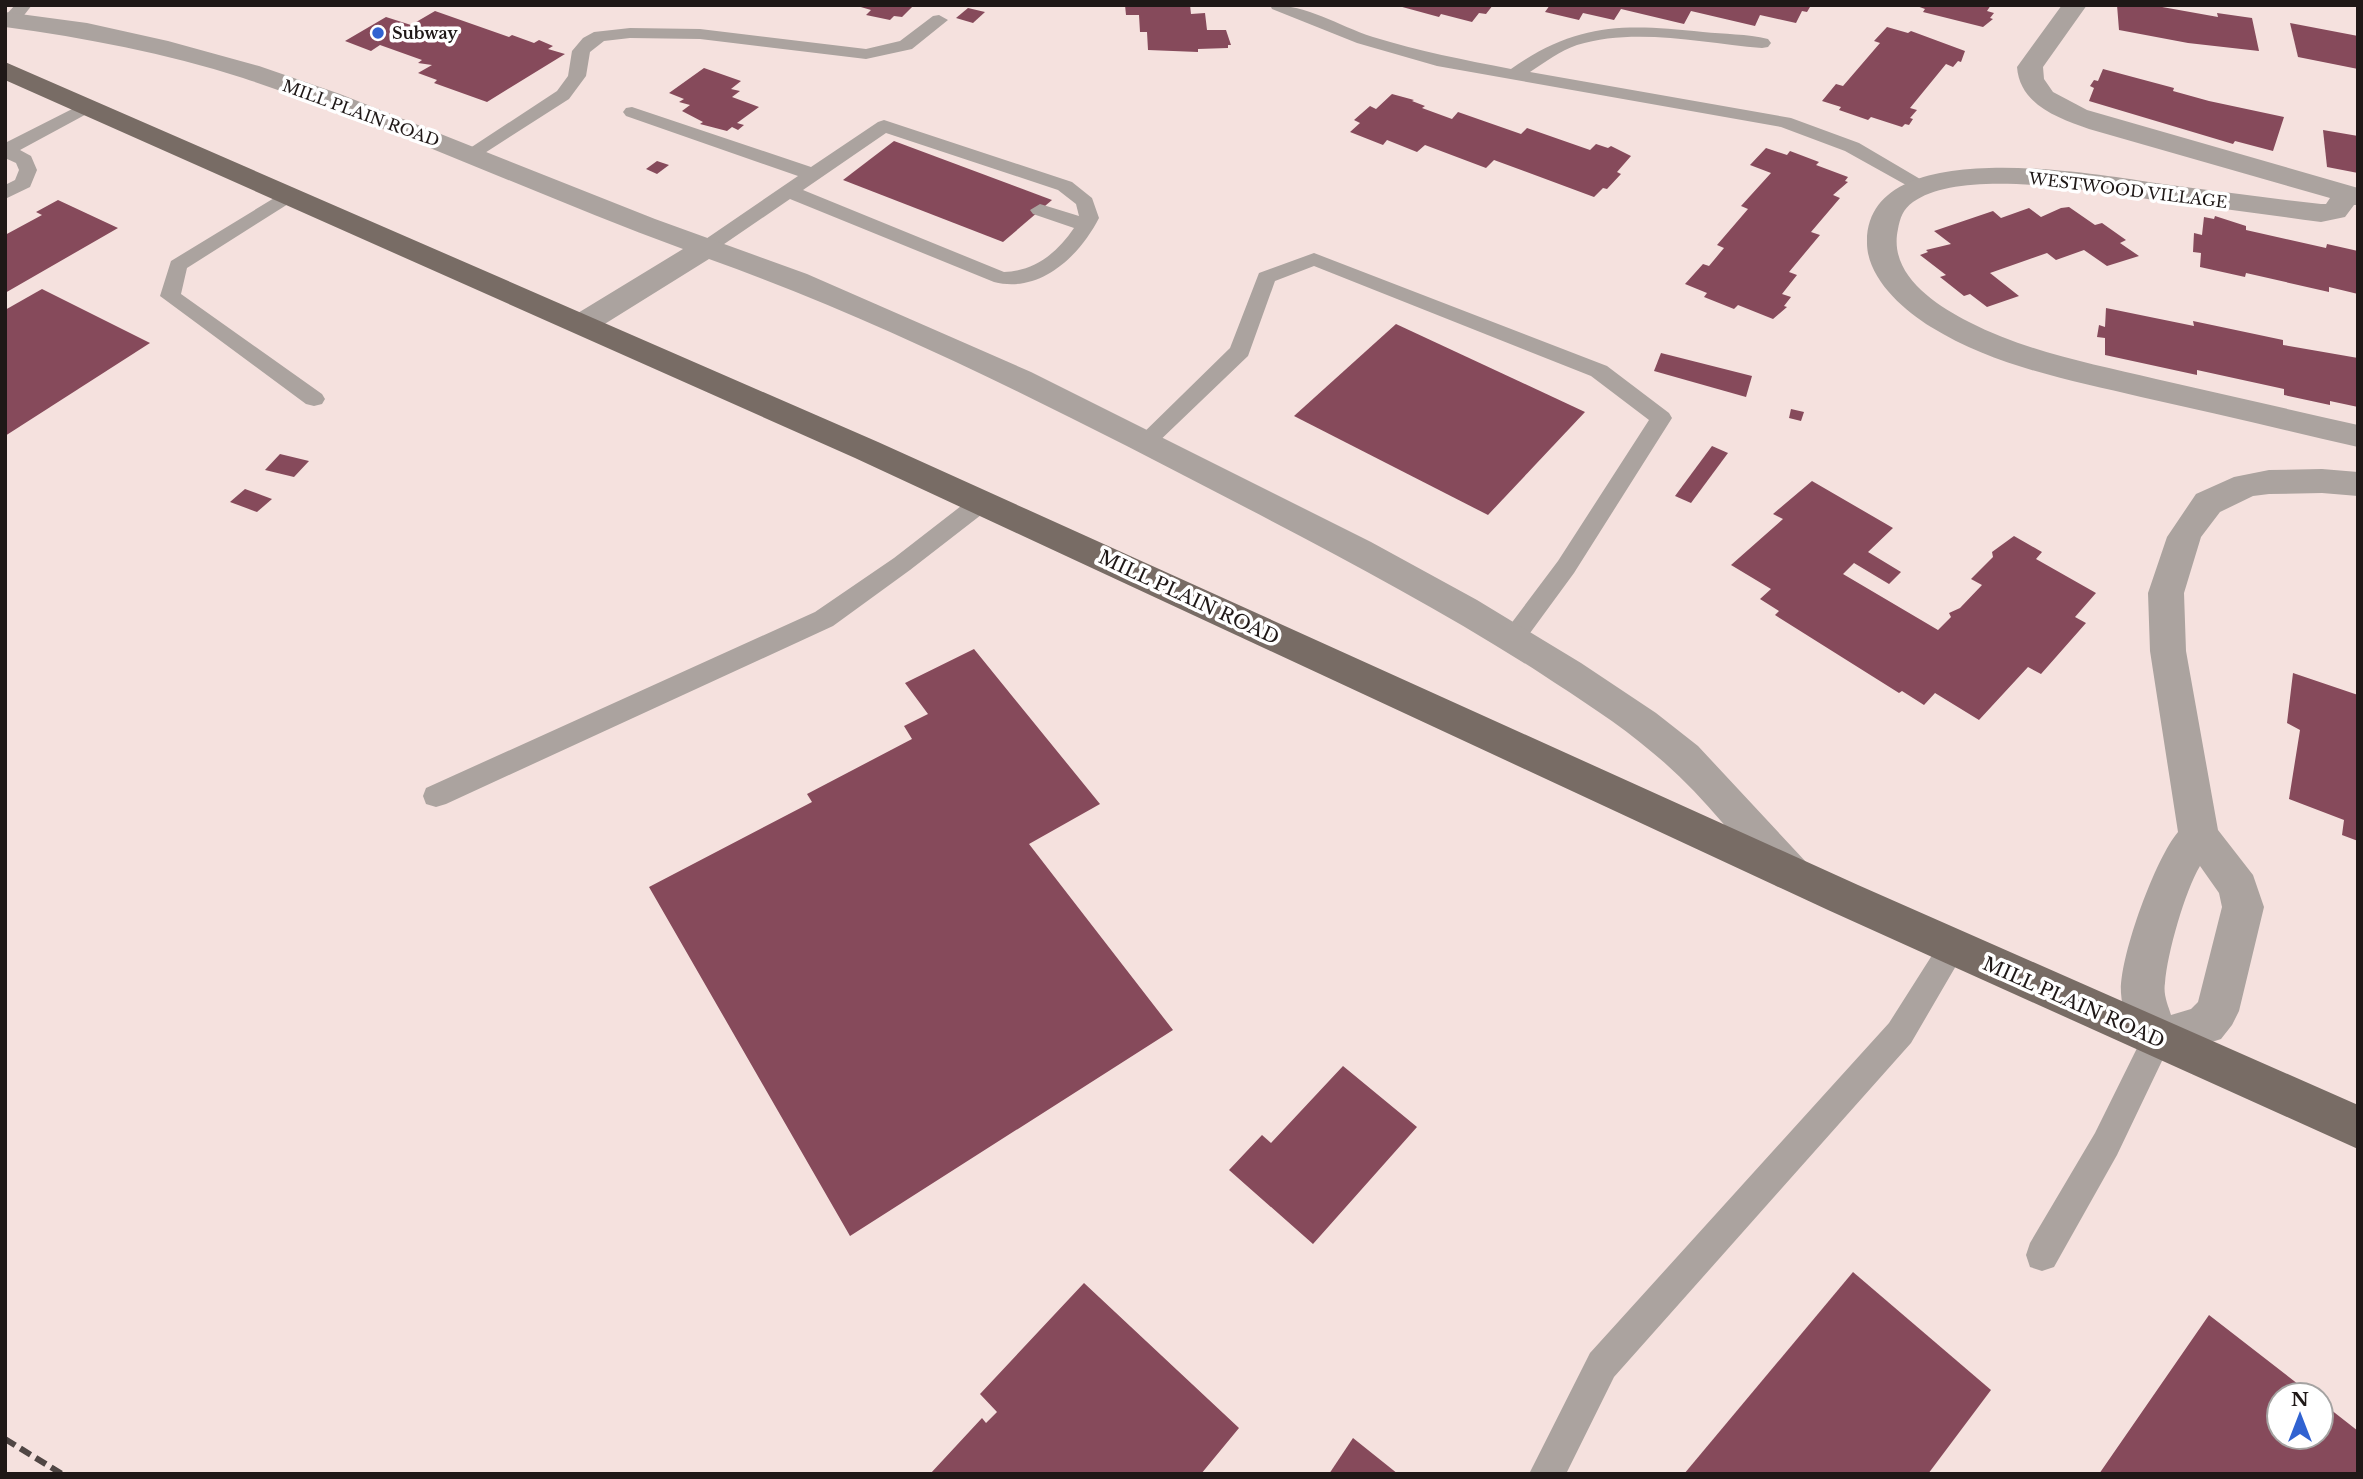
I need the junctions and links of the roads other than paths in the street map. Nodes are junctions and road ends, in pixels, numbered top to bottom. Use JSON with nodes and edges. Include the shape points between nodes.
{"nodes":[{"id":1,"x":1278,"y":5,"type":"edge"},
{"id":2,"x":2075,"y":5,"type":"edge"},
{"id":3,"x":14,"y":14,"type":"edge"},
{"id":4,"x":939,"y":20,"type":"dead end"},
{"id":5,"x":1762,"y":43,"type":"dead end"},
{"id":6,"x":5,"y":70,"type":"edge"},
{"id":7,"x":1514,"y":75,"type":"junction"},
{"id":8,"x":88,"y":106,"type":"junction"},
{"id":9,"x":632,"y":112,"type":"dead end"},
{"id":10,"x":855,"y":145,"type":"junction"},
{"id":11,"x":6,"y":150,"type":"edge"},
{"id":12,"x":878,"y":153,"type":"dead end"},
{"id":13,"x":470,"y":154,"type":"junction"},
{"id":14,"x":814,"y":175,"type":"junction"},
{"id":15,"x":1922,"y":186,"type":"junction"},
{"id":16,"x":790,"y":192,"type":"junction"},
{"id":17,"x":5,"y":193,"type":"edge"},
{"id":18,"x":289,"y":195,"type":"junction"},
{"id":19,"x":2353,"y":196,"type":"edge"},
{"id":20,"x":1040,"y":210,"type":"dead end"},
{"id":21,"x":1086,"y":225,"type":"junction"},
{"id":22,"x":704,"y":249,"type":"junction"},
{"id":23,"x":584,"y":323,"type":"junction"},
{"id":24,"x":314,"y":399,"type":"dead end"},
{"id":25,"x":2358,"y":436,"type":"edge"},
{"id":26,"x":1145,"y":442,"type":"junction"},
{"id":27,"x":2358,"y":484,"type":"edge"},
{"id":28,"x":982,"y":502,"type":"junction"},
{"id":29,"x":1513,"y":637,"type":"junction"},
{"id":30,"x":436,"y":796,"type":"dead end"},
{"id":31,"x":2199,"y":836,"type":"junction"},
{"id":32,"x":1791,"y":874,"type":"junction"},
{"id":33,"x":1953,"y":947,"type":"junction"},
{"id":34,"x":2157,"y":1040,"type":"junction"},
{"id":35,"x":2358,"y":1127,"type":"edge"},
{"id":36,"x":2042,"y":1255,"type":"dead end"},
{"id":37,"x":1547,"y":1474,"type":"edge"}],
"edges":[{"from":1,"to":7,"type":"lane","via":[[1363,39],[1437,61]]},
{"from":2,"to":19,"type":"street","name":"WESTWOOD VILLAGE","via":[[2030,67],[2031,83],[2047,99],[2099,124]]},
{"from":3,"to":13,"type":"street","name":"MILL PLAIN ROAD","via":[[247,71]]},
{"from":4,"to":13,"type":"lane","via":[[914,43],[866,54],[700,34],[600,36],[581,51],[577,76],[563,95]]},
{"from":5,"to":7,"type":"lane","via":[[1631,33],[1588,36],[1568,42]]},
{"from":6,"to":8,"type":"main road","name":"MILL PLAIN ROAD"},
{"from":7,"to":15,"type":"lane","via":[[1785,122],[1852,147]]},
{"from":8,"to":11,"type":"lane"},
{"from":8,"to":18,"type":"main road","name":"MILL PLAIN ROAD"},
{"from":9,"to":14,"type":"lane"},
{"from":10,"to":12,"type":"lane"},
{"from":10,"to":14,"type":"lane"},
{"from":10,"to":21,"type":"lane","via":[[884,126],[1065,186],[1085,202]]},
{"from":11,"to":17,"type":"lane","via":[[24,160],[28,170],[23,183]]},
{"from":13,"to":22,"type":"street","name":"MILL PLAIN ROAD"},
{"from":14,"to":16,"type":"lane"},
{"from":15,"to":19,"type":"street","name":"WESTWOOD VILLAGE","via":[[1958,179],[2031,177],[2321,213],[2335,211]]},
{"from":15,"to":25,"type":"street","name":"WESTWOOD VILLAGE","via":[[1891,208],[1881,232],[1882,250],[1885,265],[1897,282],[1935,315],[1969,334],[2045,364]]},
{"from":16,"to":21,"type":"lane","via":[[1001,278],[1042,271]]},
{"from":16,"to":22,"type":"lane"},
{"from":18,"to":23,"type":"main road","name":"MILL PLAIN ROAD"},
{"from":18,"to":24,"type":"lane","via":[[178,265],[170,296]]},
{"from":20,"to":21,"type":"lane"},
{"from":22,"to":23,"type":"street"},
{"from":22,"to":26,"type":"street","name":"MILL PLAIN ROAD","via":[[791,279],[976,359]]},
{"from":23,"to":28,"type":"main road","name":"MILL PLAIN ROAD"},
{"from":26,"to":29,"type":"street","name":"MILL PLAIN ROAD","via":[[1406,576]]},
{"from":26,"to":29,"type":"lane","via":[[1240,351],[1266,277],[1314,259],[1599,371],[1661,418],[1566,567]]},
{"from":27,"to":31,"type":"street","via":[[2246,485],[2208,503],[2184,537],[2165,593]]},
{"from":28,"to":30,"type":"lane","via":[[824,619]]},
{"from":28,"to":32,"type":"main road","name":"MILL PLAIN ROAD"},
{"from":29,"to":32,"type":"street","name":"MILL PLAIN ROAD","via":[[1672,746]]},
{"from":31,"to":34,"type":"street","via":[[2176,869],[2143,982]]},
{"from":31,"to":34,"type":"street","via":[[2227,870],[2243,907],[2217,1010],[2205,1026]]},
{"from":32,"to":33,"type":"main road","name":"MILL PLAIN ROAD"},
{"from":33,"to":34,"type":"main road","name":"MILL PLAIN ROAD"},
{"from":33,"to":37,"type":"lane","via":[[1900,1033],[1602,1365]]},
{"from":34,"to":35,"type":"main road","name":"MILL PLAIN ROAD"},
{"from":34,"to":36,"type":"lane","via":[[2106,1144]]}]}
